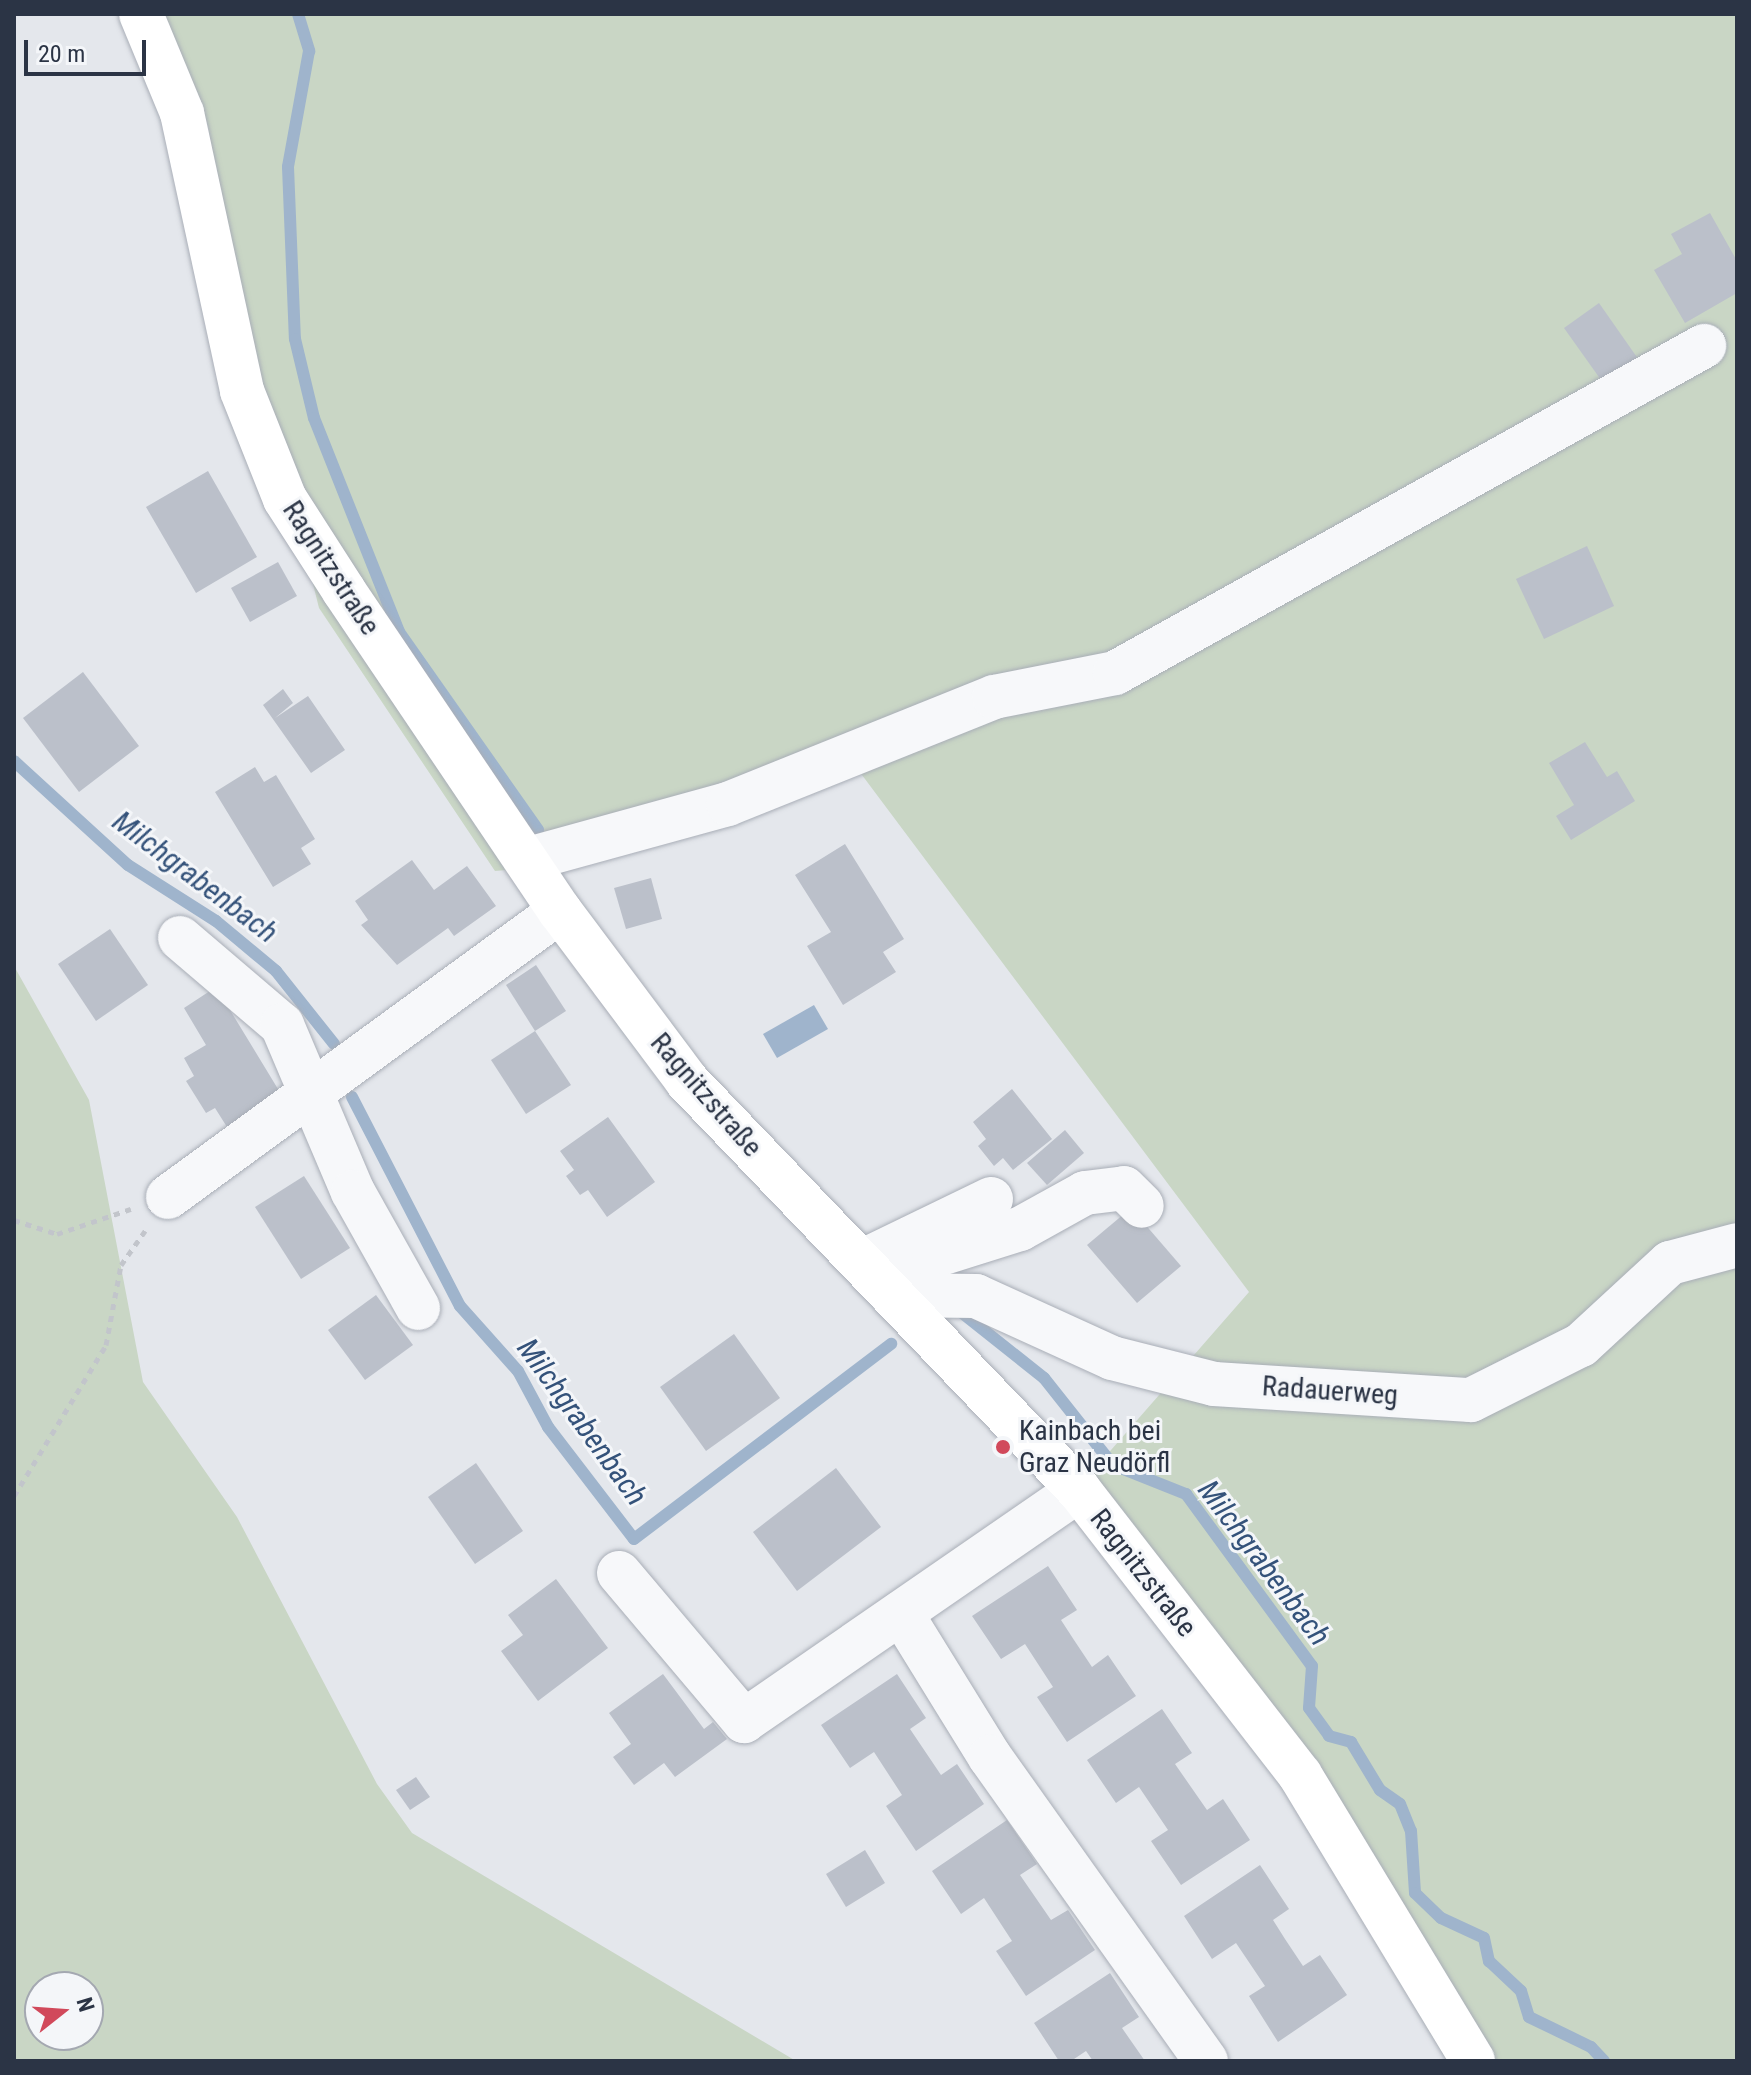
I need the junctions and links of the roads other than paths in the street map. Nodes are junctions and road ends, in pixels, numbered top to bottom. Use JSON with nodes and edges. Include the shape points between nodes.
{"nodes":[{"id":1,"x":141,"y":14,"type":"edge"},
{"id":2,"x":1704,"y":346,"type":"dead end"},
{"id":3,"x":528,"y":859,"type":"junction"},
{"id":4,"x":560,"y":911,"type":"junction"},
{"id":5,"x":180,"y":938,"type":"dead end"},
{"id":6,"x":308,"y":1094,"type":"junction"},
{"id":7,"x":168,"y":1197,"type":"road end"},
{"id":8,"x":991,"y":1199,"type":"dead end"},
{"id":9,"x":1142,"y":1206,"type":"dead end"},
{"id":10,"x":1737,"y":1245,"type":"edge"},
{"id":11,"x":861,"y":1262,"type":"junction"},
{"id":12,"x":892,"y":1295,"type":"junction"},
{"id":13,"x":418,"y":1308,"type":"dead end"},
{"id":14,"x":1079,"y":1490,"type":"junction"},
{"id":15,"x":619,"y":1573,"type":"dead end"},
{"id":16,"x":901,"y":1613,"type":"junction"},
{"id":17,"x":1206,"y":2061,"type":"edge"},
{"id":18,"x":1473,"y":2061,"type":"edge"}],
"edges":[{"from":1,"to":3,"type":"main road","name":"Ragnitzstraße","via":[[182,113],[242,391],[285,499]]},
{"from":2,"to":3,"type":"street","via":[[1115,673],[994,697],[728,804]]},
{"from":3,"to":4,"type":"main road","name":"Ragnitzstraße"},
{"from":4,"to":6,"type":"street"},
{"from":4,"to":11,"type":"main road","name":"Ragnitzstraße","via":[[687,1081]]},
{"from":5,"to":6,"type":"street","via":[[282,1025]]},
{"from":6,"to":7,"type":"street"},
{"from":6,"to":13,"type":"street","via":[[353,1192]]},
{"from":8,"to":11,"type":"street"},
{"from":9,"to":11,"type":"street","via":[[1124,1188],[1085,1193],[1020,1229],[948,1252]]},
{"from":10,"to":12,"type":"street","name":"Radauerweg","via":[[1670,1263],[1581,1345],[1471,1400],[1214,1384],[1112,1358],[976,1296]]},
{"from":11,"to":12,"type":"main road","name":"Ragnitzstraße"},
{"from":12,"to":14,"type":"main road","name":"Ragnitzstraße"},
{"from":14,"to":16,"type":"street"},
{"from":14,"to":18,"type":"main road","name":"Ragnitzstraße","via":[[1300,1775]]},
{"from":15,"to":16,"type":"street","via":[[744,1721]]},
{"from":16,"to":17,"type":"street","via":[[990,1757]]}]}
